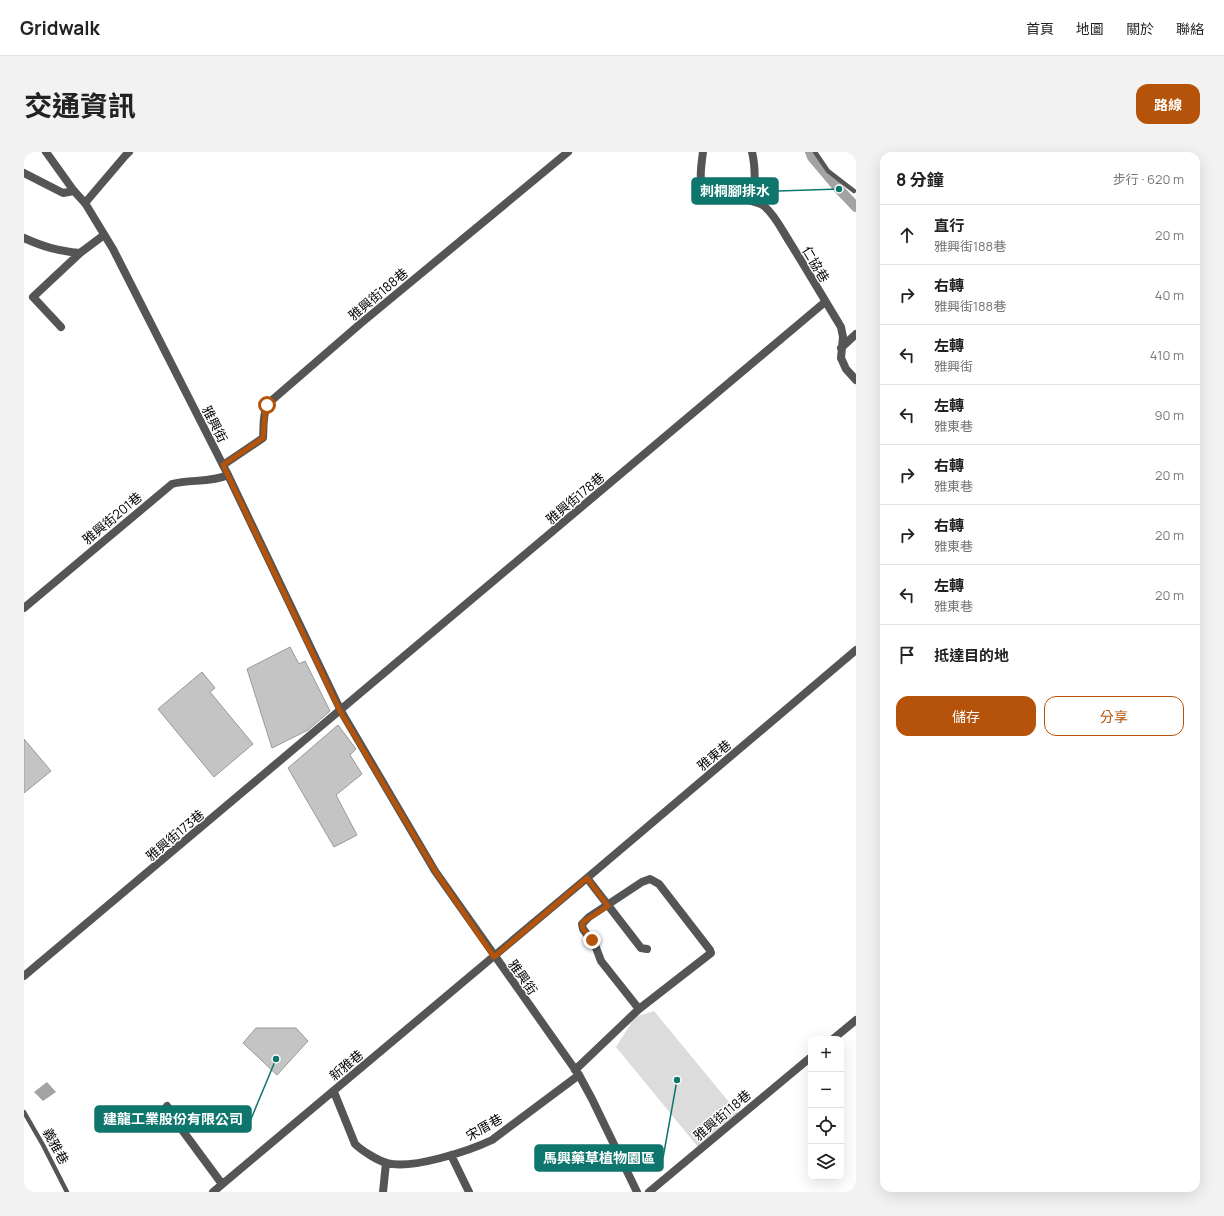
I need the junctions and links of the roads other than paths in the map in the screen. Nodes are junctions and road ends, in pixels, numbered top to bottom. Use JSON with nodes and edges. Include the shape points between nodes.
{"nodes":[{"id":1,"x":46,"y":152,"type":"edge"},
{"id":2,"x":129,"y":152,"type":"edge"},
{"id":3,"x":568,"y":152,"type":"edge"},
{"id":4,"x":703,"y":152,"type":"edge"},
{"id":5,"x":752,"y":152,"type":"edge"},
{"id":6,"x":815,"y":152,"type":"edge"},
{"id":7,"x":25,"y":175,"type":"edge"},
{"id":8,"x":74,"y":191,"type":"junction"},
{"id":9,"x":854,"y":191,"type":"dead end"},
{"id":10,"x":752,"y":201,"type":"junction"},
{"id":11,"x":85,"y":203,"type":"junction"},
{"id":12,"x":104,"y":235,"type":"junction"},
{"id":13,"x":24,"y":238,"type":"edge"},
{"id":14,"x":80,"y":253,"type":"junction"},
{"id":15,"x":825,"y":302,"type":"junction"},
{"id":16,"x":61,"y":328,"type":"dead end"},
{"id":17,"x":856,"y":334,"type":"edge"},
{"id":18,"x":841,"y":348,"type":"junction"},
{"id":19,"x":856,"y":380,"type":"edge"},
{"id":20,"x":223,"y":465,"type":"junction"},
{"id":21,"x":228,"y":475,"type":"junction"},
{"id":22,"x":24,"y":608,"type":"edge"},
{"id":23,"x":856,"y":650,"type":"edge"},
{"id":24,"x":340,"y":711,"type":"junction"},
{"id":25,"x":587,"y":878,"type":"junction"},
{"id":26,"x":608,"y":906,"type":"junction"},
{"id":27,"x":647,"y":949,"type":"dead end"},
{"id":28,"x":494,"y":957,"type":"junction"},
{"id":29,"x":24,"y":976,"type":"edge"},
{"id":30,"x":639,"y":1009,"type":"junction"},
{"id":31,"x":856,"y":1020,"type":"edge"},
{"id":32,"x":837,"y":1036,"type":"edge"},
{"id":33,"x":808,"y":1060,"type":"edge"},
{"id":34,"x":577,"y":1072,"type":"junction"},
{"id":35,"x":334,"y":1092,"type":"junction"},
{"id":36,"x":167,"y":1106,"type":"dead end"},
{"id":37,"x":24,"y":1112,"type":"edge"},
{"id":38,"x":451,"y":1155,"type":"junction"},
{"id":39,"x":386,"y":1163,"type":"junction"},
{"id":40,"x":222,"y":1184,"type":"junction"},
{"id":41,"x":67,"y":1192,"type":"edge"},
{"id":42,"x":213,"y":1192,"type":"edge"},
{"id":43,"x":383,"y":1192,"type":"edge"},
{"id":44,"x":469,"y":1192,"type":"edge"},
{"id":45,"x":638,"y":1192,"type":"edge"},
{"id":46,"x":649,"y":1192,"type":"edge"}],
"edges":[{"from":1,"to":8,"type":"street","name":"雅興街"},
{"from":2,"to":11,"type":"street"},
{"from":3,"to":20,"type":"street","name":"雅興街188巷","via":[[271,401],[265,413],[263,438]]},
{"from":4,"to":10,"type":"street","name":"仁協巷","via":[[701,180],[706,186],[724,195]]},
{"from":5,"to":10,"type":"street"},
{"from":6,"to":9,"type":"lane","via":[[828,170]]},
{"from":7,"to":8,"type":"street","via":[[63,193]]},
{"from":8,"to":11,"type":"street","name":"雅興街"},
{"from":10,"to":15,"type":"street","name":"仁協巷","via":[[764,206],[778,222]]},
{"from":11,"to":12,"type":"street","name":"雅興街"},
{"from":12,"to":14,"type":"street"},
{"from":12,"to":20,"type":"street","name":"雅興街"},
{"from":13,"to":14,"type":"street","via":[[38,245]]},
{"from":14,"to":16,"type":"street","via":[[33,297]]},
{"from":15,"to":18,"type":"street","name":"仁協巷","via":[[841,328]]},
{"from":15,"to":24,"type":"street","name":"雅興街178巷"},
{"from":17,"to":18,"type":"street"},
{"from":18,"to":19,"type":"street","name":"仁協巷","via":[[841,358],[846,369]]},
{"from":20,"to":21,"type":"street","name":"雅興街"},
{"from":21,"to":22,"type":"street","name":"雅興街201巷","via":[[218,479],[172,484]]},
{"from":21,"to":24,"type":"street","name":"雅興街"},
{"from":23,"to":25,"type":"street","name":"雅東巷"},
{"from":24,"to":28,"type":"street","name":"雅興街","via":[[435,871]]},
{"from":24,"to":29,"type":"street","name":"雅興街173巷"},
{"from":25,"to":26,"type":"street"},
{"from":25,"to":28,"type":"street","name":"雅東巷"},
{"from":26,"to":27,"type":"street","via":[[641,948]]},
{"from":26,"to":30,"type":"street","via":[[589,917],[582,924],[583,929],[596,945],[601,961]]},
{"from":26,"to":30,"type":"street","via":[[647,879],[655,881],[711,953]]},
{"from":28,"to":34,"type":"street","name":"雅興街"},
{"from":28,"to":35,"type":"street","name":"新雅巷"},
{"from":30,"to":34,"type":"street"},
{"from":31,"to":32,"type":"street"},
{"from":33,"to":46,"type":"street","name":"雅興街118巷"},
{"from":34,"to":38,"type":"street","name":"宋厝巷","via":[[492,1140],[477,1148]]},
{"from":34,"to":45,"type":"street","name":"雅興街"},
{"from":35,"to":39,"type":"street","name":"宋厝巷","via":[[355,1144]]},
{"from":35,"to":40,"type":"street","name":"新雅巷"},
{"from":36,"to":40,"type":"street"},
{"from":37,"to":41,"type":"lane","name":"義雅巷"},
{"from":38,"to":39,"type":"street","name":"宋厝巷","via":[[413,1164]]},
{"from":38,"to":44,"type":"street"},
{"from":39,"to":43,"type":"street"},
{"from":40,"to":42,"type":"street","name":"新雅巷"}]}
